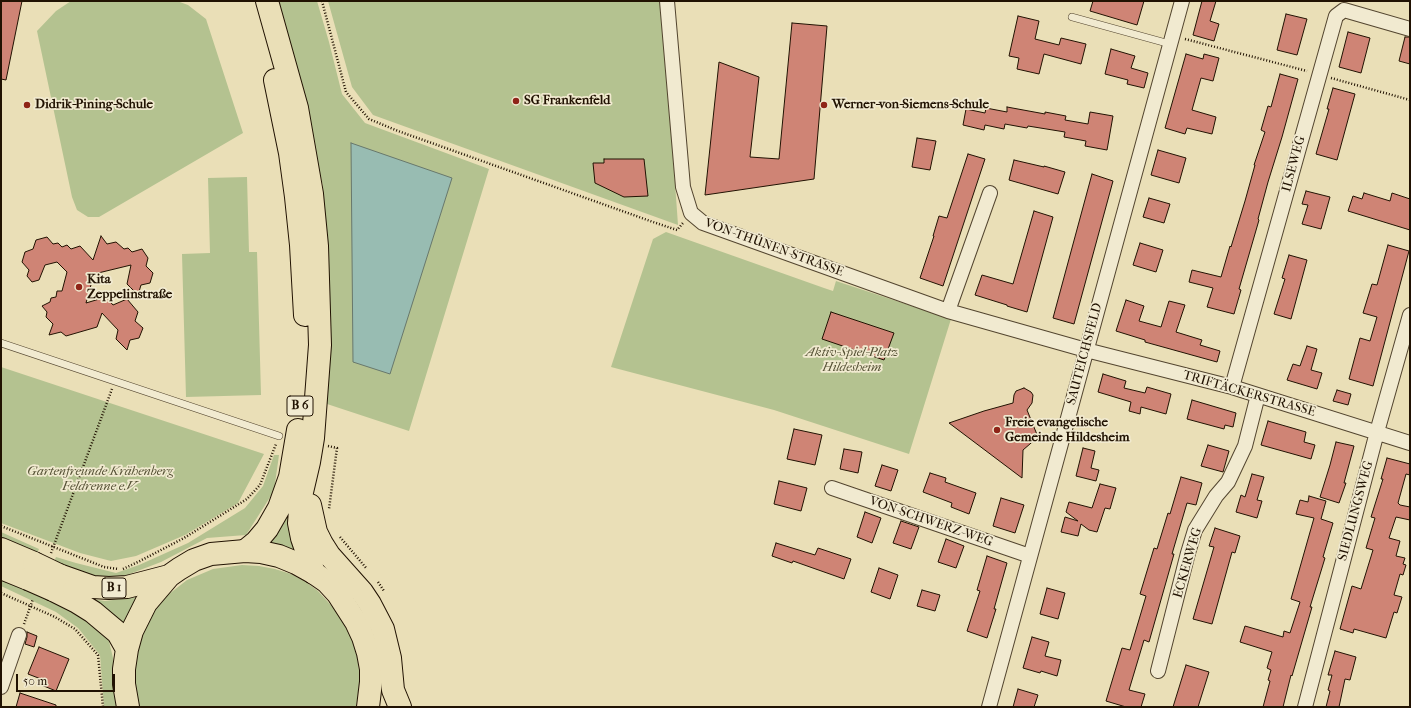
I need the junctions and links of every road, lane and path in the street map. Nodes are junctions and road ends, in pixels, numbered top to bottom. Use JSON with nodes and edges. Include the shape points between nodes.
{"nodes":[{"id":1,"x":252,"y":1,"type":"edge"},
{"id":2,"x":267,"y":1,"type":"edge"},
{"id":3,"x":322,"y":1,"type":"edge"},
{"id":4,"x":667,"y":1,"type":"edge"},
{"id":5,"x":1182,"y":1,"type":"edge"},
{"id":6,"x":1072,"y":17,"type":"dead end"},
{"id":7,"x":1410,"y":29,"type":"edge"},
{"id":8,"x":1171,"y":40,"type":"junction"},
{"id":9,"x":1319,"y":75,"type":"junction"},
{"id":10,"x":1410,"y":100,"type":"edge"},
{"id":11,"x":990,"y":193,"type":"dead end"},
{"id":12,"x":691,"y":213,"type":"junction"},
{"id":13,"x":948,"y":311,"type":"junction"},
{"id":14,"x":1410,"y":315,"type":"edge"},
{"id":15,"x":1,"y":342,"type":"edge"},
{"id":16,"x":1086,"y":350,"type":"junction"},
{"id":17,"x":115,"y":381,"type":"junction"},
{"id":18,"x":1232,"y":387,"type":"junction"},
{"id":19,"x":1258,"y":394,"type":"junction"},
{"id":20,"x":1377,"y":432,"type":"junction"},
{"id":21,"x":279,"y":436,"type":"joint"},
{"id":22,"x":1410,"y":443,"type":"edge"},
{"id":23,"x":309,"y":462,"type":"junction"},
{"id":24,"x":832,"y":488,"type":"dead end"},
{"id":25,"x":1,"y":526,"type":"edge"},
{"id":26,"x":53,"y":547,"type":"junction"},
{"id":27,"x":1,"y":549,"type":"edge"},
{"id":28,"x":245,"y":551,"type":"junction"},
{"id":29,"x":1030,"y":556,"type":"junction"},
{"id":30,"x":1,"y":568,"type":"edge"},
{"id":31,"x":31,"y":571,"type":"junction"},
{"id":32,"x":314,"y":573,"type":"junction"},
{"id":33,"x":169,"y":576,"type":"junction"},
{"id":34,"x":56,"y":582,"type":"junction"},
{"id":35,"x":1,"y":593,"type":"edge"},
{"id":36,"x":30,"y":606,"type":"junction"},
{"id":37,"x":20,"y":635,"type":"joint"},
{"id":38,"x":127,"y":648,"type":"junction"},
{"id":39,"x":1158,"y":671,"type":"dead end"},
{"id":40,"x":1,"y":687,"type":"edge"},
{"id":41,"x":371,"y":703,"type":"edge"},
{"id":42,"x":103,"y":707,"type":"edge"},
{"id":43,"x":128,"y":707,"type":"edge"},
{"id":44,"x":400,"y":707,"type":"edge"},
{"id":45,"x":989,"y":707,"type":"edge"},
{"id":46,"x":1305,"y":707,"type":"edge"}],
"edges":[{"from":1,"to":28,"type":"main road","number":"B 6","via":[[272,68],[290,153],[301,245],[305,314],[298,435],[290,477],[273,521]]},
{"from":2,"to":23,"type":"main road","number":"B 6","via":[[297,108],[312,194],[317,246],[320,345]]},
{"from":3,"to":12,"type":"path","via":[[346,92],[369,119],[677,230]]},
{"from":4,"to":12,"type":"street","name":"VON-THÜNEN-STRASSE","via":[[683,187]]},
{"from":5,"to":8,"type":"street","name":"SAUTEICHSFELD"},
{"from":6,"to":8,"type":"lane"},
{"from":7,"to":9,"type":"street","name":"ILSEWEG","via":[[1344,10],[1336,16]]},
{"from":8,"to":9,"type":"path"},
{"from":8,"to":16,"type":"street","name":"SAUTEICHSFELD"},
{"from":9,"to":10,"type":"path"},
{"from":9,"to":18,"type":"street","name":"ILSEWEG"},
{"from":11,"to":13,"type":"street"},
{"from":12,"to":13,"type":"street","name":"VON-THÜNEN-STRASSE","via":[[703,223]]},
{"from":13,"to":16,"type":"street","name":"VON-THÜNEN-STRASSE"},
{"from":14,"to":20,"type":"street","name":"SIEDLUNGSWEG"},
{"from":15,"to":17,"type":"lane"},
{"from":16,"to":18,"type":"street","name":"TRIFTÄCKERSTRASSE"},
{"from":16,"to":29,"type":"street","name":"SAUTEICHSFELD"},
{"from":17,"to":21,"type":"lane"},
{"from":17,"to":26,"type":"path"},
{"from":18,"to":19,"type":"street","name":"TRIFTÄCKERSTRASSE"},
{"from":19,"to":20,"type":"street","name":"TRIFTÄCKERSTRASSE"},
{"from":19,"to":39,"type":"street","name":"ECKERWEG","via":[[1245,446],[1228,482],[1195,530]]},
{"from":20,"to":22,"type":"street","name":"TRIFTÄCKERSTRASSE"},
{"from":20,"to":46,"type":"street","name":"SIEDLUNGSWEG"},
{"from":21,"to":26,"type":"path","via":[[260,485],[247,499],[184,538],[138,562],[121,570],[104,567]]},
{"from":23,"to":32,"type":"main road","number":"B 6","via":[[302,492],[299,523]]},
{"from":23,"to":44,"type":"main road","via":[[310,505],[316,532],[329,555],[362,592],[376,615],[387,642],[393,690]]},
{"from":24,"to":29,"type":"street","name":"VON-SCHWERZ-WEG"},
{"from":25,"to":26,"type":"path"},
{"from":27,"to":31,"type":"main road","number":"B 1"},
{"from":28,"to":32,"type":"main road","via":[[279,556]]},
{"from":28,"to":33,"type":"main road","via":[[211,554],[194,560]]},
{"from":29,"to":45,"type":"street","name":"SAUTEICHSFELD"},
{"from":30,"to":31,"type":"main road","number":"B 1"},
{"from":31,"to":34,"type":"main road","number":"B 1","bridge":true},
{"from":32,"to":41,"type":"main road","via":[[338,594],[358,627],[371,669]]},
{"from":33,"to":34,"type":"main road","number":"B 1","via":[[127,587],[109,588]]},
{"from":33,"to":38,"type":"main road","via":[[146,603],[132,631]]},
{"from":34,"to":38,"type":"main road","number":"B 1","via":[[118,634]]},
{"from":35,"to":36,"type":"path"},
{"from":36,"to":37,"type":"path"},
{"from":36,"to":42,"type":"path","via":[[75,629],[98,655]]},
{"from":37,"to":40,"type":"street"},
{"from":38,"to":43,"type":"main road","via":[[124,684]]}]}
